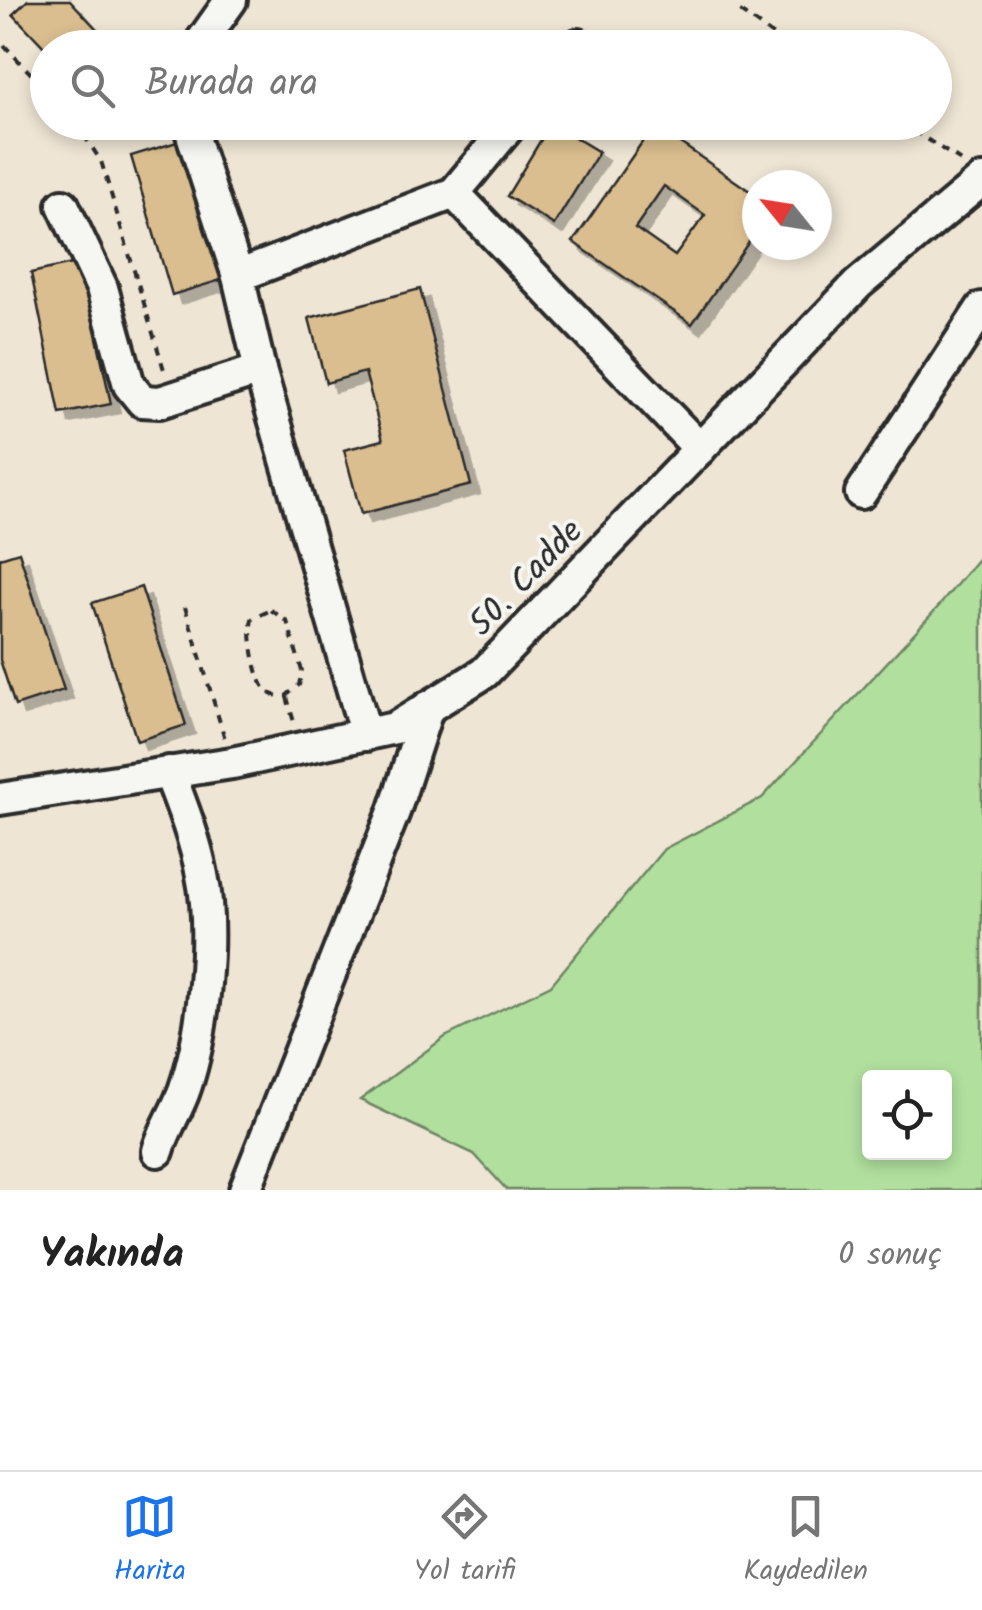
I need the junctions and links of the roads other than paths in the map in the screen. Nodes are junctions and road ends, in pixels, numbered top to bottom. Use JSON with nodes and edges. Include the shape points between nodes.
{"nodes":[{"id":1,"x":231,"y":0,"type":"edge"},
{"id":2,"x":210,"y":30,"type":"edge"},
{"id":3,"x":194,"y":140,"type":"edge"},
{"id":4,"x":499,"y":140,"type":"edge"},
{"id":5,"x":975,"y":172,"type":"edge"},
{"id":6,"x":454,"y":194,"type":"junction"},
{"id":7,"x":63,"y":206,"type":"dead end"},
{"id":8,"x":238,"y":276,"type":"junction"},
{"id":9,"x":982,"y":308,"type":"edge"},
{"id":10,"x":260,"y":370,"type":"junction"},
{"id":11,"x":700,"y":449,"type":"junction"},
{"id":12,"x":861,"y":494,"type":"dead end"},
{"id":13,"x":428,"y":708,"type":"junction"},
{"id":14,"x":366,"y":735,"type":"junction"},
{"id":15,"x":169,"y":772,"type":"junction"},
{"id":16,"x":0,"y":799,"type":"edge"},
{"id":17,"x":158,"y":1151,"type":"dead end"},
{"id":18,"x":245,"y":1190,"type":"edge"}],
"edges":[{"from":1,"to":2,"type":"street"},
{"from":3,"to":8,"type":"street"},
{"from":4,"to":6,"type":"street"},
{"from":5,"to":11,"type":"street","name":"50. Cadde"},
{"from":6,"to":8,"type":"street"},
{"from":6,"to":11,"type":"street"},
{"from":7,"to":10,"type":"street","via":[[102,288],[129,384],[142,400],[160,402]]},
{"from":8,"to":10,"type":"street"},
{"from":9,"to":12,"type":"street"},
{"from":10,"to":14,"type":"street"},
{"from":11,"to":13,"type":"street","name":"50. Cadde","via":[[484,673]]},
{"from":13,"to":14,"type":"street","name":"50. Cadde","via":[[395,728]]},
{"from":13,"to":18,"type":"street"},
{"from":14,"to":15,"type":"street","name":"50. Cadde"},
{"from":15,"to":16,"type":"street","name":"50. Cadde"},
{"from":15,"to":17,"type":"street","via":[[203,878],[206,947],[201,1022],[185,1088]]}]}
